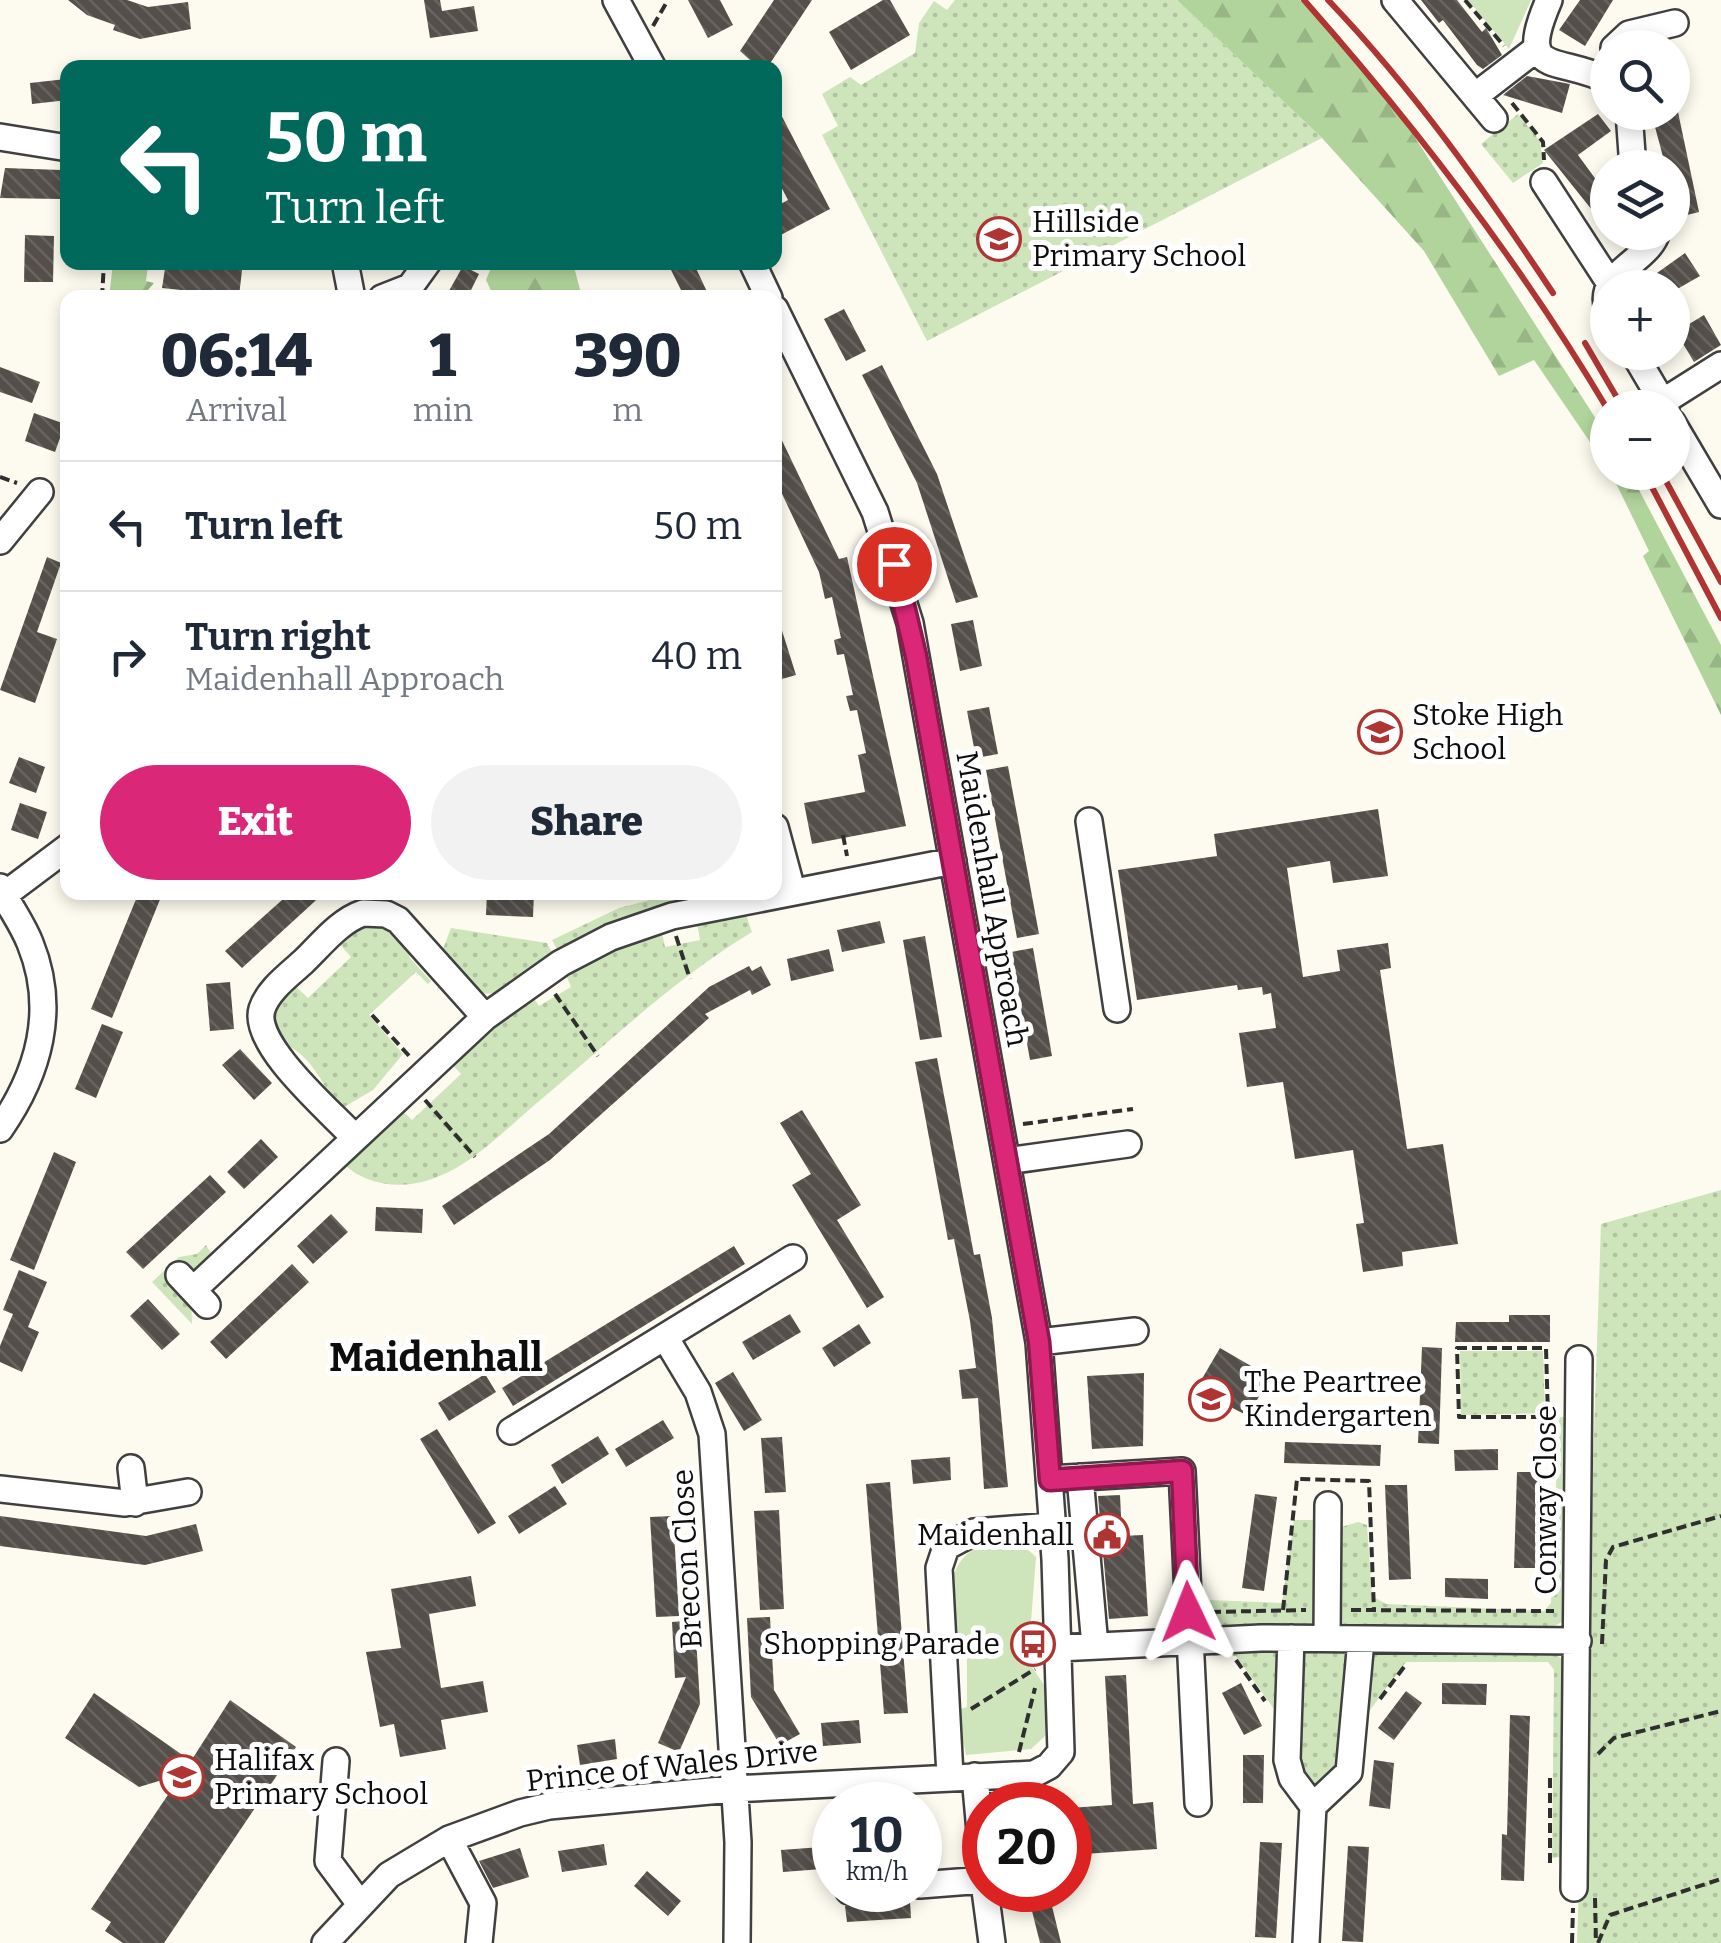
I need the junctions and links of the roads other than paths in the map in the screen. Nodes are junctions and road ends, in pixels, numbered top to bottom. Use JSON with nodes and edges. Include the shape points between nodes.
{"nodes":[{"id":1,"x":616,"y":0,"type":"edge"},
{"id":2,"x":1395,"y":0,"type":"edge"},
{"id":3,"x":1549,"y":0,"type":"edge"},
{"id":4,"x":1675,"y":23,"type":"dead end"},
{"id":5,"x":1646,"y":30,"type":"edge"},
{"id":6,"x":1536,"y":50,"type":"junction"},
{"id":7,"x":649,"y":60,"type":"edge"},
{"id":8,"x":1590,"y":68,"type":"edge"},
{"id":9,"x":1480,"y":92,"type":"junction"},
{"id":10,"x":1494,"y":119,"type":"dead end"},
{"id":11,"x":0,"y":137,"type":"edge"},
{"id":12,"x":60,"y":147,"type":"edge"},
{"id":13,"x":1544,"y":182,"type":"road end"},
{"id":14,"x":1643,"y":250,"type":"edge"},
{"id":15,"x":422,"y":270,"type":"edge"},
{"id":16,"x":1600,"y":270,"type":"edge"},
{"id":17,"x":1624,"y":270,"type":"edge"},
{"id":18,"x":402,"y":290,"type":"edge"},
{"id":19,"x":782,"y":324,"type":"edge"},
{"id":20,"x":1721,"y":365,"type":"edge"},
{"id":21,"x":1690,"y":393,"type":"edge"},
{"id":22,"x":1690,"y":454,"type":"edge"},
{"id":23,"x":40,"y":492,"type":"dead end"},
{"id":24,"x":1721,"y":506,"type":"edge"},
{"id":25,"x":0,"y":541,"type":"edge"},
{"id":26,"x":1089,"y":821,"type":"dead end"},
{"id":27,"x":60,"y":851,"type":"edge"},
{"id":28,"x":782,"y":853,"type":"edge"},
{"id":29,"x":952,"y":861,"type":"junction"},
{"id":30,"x":792,"y":890,"type":"junction"},
{"id":31,"x":2,"y":891,"type":"edge"},
{"id":32,"x":782,"y":892,"type":"edge"},
{"id":33,"x":746,"y":900,"type":"edge"},
{"id":34,"x":1117,"y":1010,"type":"dead end"},
{"id":35,"x":484,"y":1017,"type":"junction"},
{"id":36,"x":0,"y":1129,"type":"edge"},
{"id":37,"x":354,"y":1137,"type":"junction"},
{"id":38,"x":1128,"y":1144,"type":"dead end"},
{"id":39,"x":1006,"y":1162,"type":"junction"},
{"id":40,"x":793,"y":1258,"type":"dead end"},
{"id":41,"x":193,"y":1290,"type":"dead end"},
{"id":42,"x":1134,"y":1331,"type":"dead end"},
{"id":43,"x":665,"y":1337,"type":"junction"},
{"id":44,"x":1039,"y":1342,"type":"junction"},
{"id":45,"x":1579,"y":1359,"type":"dead end"},
{"id":46,"x":511,"y":1431,"type":"dead end"},
{"id":47,"x":131,"y":1468,"type":"dead end"},
{"id":48,"x":1080,"y":1477,"type":"junction"},
{"id":49,"x":1050,"y":1480,"type":"junction"},
{"id":50,"x":0,"y":1489,"type":"edge"},
{"id":51,"x":188,"y":1492,"type":"dead end"},
{"id":52,"x":135,"y":1503,"type":"junction"},
{"id":53,"x":1328,"y":1505,"type":"dead end"},
{"id":54,"x":1052,"y":1526,"type":"junction"},
{"id":55,"x":1291,"y":1638,"type":"junction"},
{"id":56,"x":1327,"y":1638,"type":"junction"},
{"id":57,"x":1361,"y":1640,"type":"junction"},
{"id":58,"x":1590,"y":1643,"type":"junction"},
{"id":59,"x":1095,"y":1646,"type":"junction"},
{"id":60,"x":1058,"y":1648,"type":"junction"},
{"id":61,"x":1191,"y":1652,"type":"junction"},
{"id":62,"x":336,"y":1761,"type":"dead end"},
{"id":63,"x":963,"y":1776,"type":"junction"},
{"id":64,"x":1016,"y":1776,"type":"joint"},
{"id":65,"x":964,"y":1782,"type":"edge"},
{"id":66,"x":732,"y":1789,"type":"junction"},
{"id":67,"x":1198,"y":1803,"type":"dead end"},
{"id":68,"x":1313,"y":1806,"type":"junction"},
{"id":69,"x":449,"y":1839,"type":"junction"},
{"id":70,"x":1584,"y":1889,"type":"road end"},
{"id":71,"x":360,"y":1904,"type":"junction"},
{"id":72,"x":988,"y":1912,"type":"edge"},
{"id":73,"x":325,"y":1943,"type":"edge"},
{"id":74,"x":479,"y":1943,"type":"edge"},
{"id":75,"x":737,"y":1943,"type":"edge"},
{"id":76,"x":992,"y":1943,"type":"edge"},
{"id":77,"x":1306,"y":1943,"type":"edge"}],
"edges":[{"from":1,"to":7,"type":"street"},
{"from":2,"to":9,"type":"street"},
{"from":3,"to":6,"type":"street","via":[[1534,35]]},
{"from":4,"to":5,"type":"street"},
{"from":6,"to":8,"type":"street","via":[[1549,62]]},
{"from":6,"to":9,"type":"street"},
{"from":9,"to":10,"type":"street"},
{"from":11,"to":12,"type":"street"},
{"from":13,"to":16,"type":"street"},
{"from":14,"to":17,"type":"street"},
{"from":15,"to":18,"type":"street"},
{"from":19,"to":29,"type":"street","name":"Maidenhall Approach","via":[[887,541],[910,623]]},
{"from":20,"to":21,"type":"street"},
{"from":22,"to":24,"type":"street"},
{"from":23,"to":25,"type":"street"},
{"from":26,"to":34,"type":"street"},
{"from":27,"to":31,"type":"street"},
{"from":28,"to":30,"type":"street"},
{"from":29,"to":30,"type":"street"},
{"from":29,"to":39,"type":"street","name":"Maidenhall Approach"},
{"from":30,"to":32,"type":"street"},
{"from":31,"to":36,"type":"street","via":[[30,942],[44,1020],[27,1084]]},
{"from":33,"to":35,"type":"street","via":[[611,938],[542,974]]},
{"from":35,"to":37,"type":"street"},
{"from":35,"to":37,"type":"street","via":[[394,917],[363,913],[335,931],[268,996],[260,1022],[267,1043]]},
{"from":37,"to":41,"type":"street"},
{"from":38,"to":39,"type":"street"},
{"from":39,"to":44,"type":"street","name":"Maidenhall Approach"},
{"from":40,"to":43,"type":"street"},
{"from":42,"to":44,"type":"street"},
{"from":43,"to":46,"type":"street"},
{"from":43,"to":66,"type":"street","name":"Brecon Close","via":[[698,1392],[712,1434]]},
{"from":44,"to":49,"type":"street","name":"Maidenhall Approach"},
{"from":45,"to":58,"type":"street","name":"Conway Close"},
{"from":47,"to":52,"type":"street"},
{"from":48,"to":49,"type":"street"},
{"from":48,"to":59,"type":"street"},
{"from":48,"to":61,"type":"street","via":[[1182,1471]]},
{"from":49,"to":54,"type":"street","name":"Maidenhall Approach"},
{"from":50,"to":52,"type":"street"},
{"from":51,"to":52,"type":"street"},
{"from":53,"to":56,"type":"street"},
{"from":54,"to":60,"type":"street","name":"Maidenhall Approach"},
{"from":54,"to":63,"type":"street","via":[[974,1532],[946,1547],[939,1568],[946,1724]]},
{"from":55,"to":56,"type":"street"},
{"from":55,"to":61,"type":"street"},
{"from":55,"to":68,"type":"street","via":[[1292,1778]]},
{"from":56,"to":57,"type":"street"},
{"from":57,"to":58,"type":"street"},
{"from":57,"to":68,"type":"street","via":[[1349,1772]]},
{"from":58,"to":70,"type":"street","name":"Conway Close"},
{"from":59,"to":60,"type":"street"},
{"from":59,"to":61,"type":"street"},
{"from":60,"to":64,"type":"street","name":"Maidenhall Approach","via":[[1061,1752],[1049,1766]]},
{"from":61,"to":67,"type":"street"},
{"from":62,"to":71,"type":"street","via":[[328,1861]]},
{"from":63,"to":64,"type":"street","name":"Prince of Wales Drive"},
{"from":63,"to":65,"type":"street"},
{"from":63,"to":66,"type":"street","name":"Prince of Wales Drive"},
{"from":66,"to":69,"type":"street","name":"Prince of Wales Drive","via":[[549,1806]]},
{"from":66,"to":75,"type":"street","name":"Brecon Close"},
{"from":68,"to":77,"type":"street"},
{"from":69,"to":71,"type":"street","name":"Prince of Wales Drive","via":[[388,1875]]},
{"from":69,"to":74,"type":"street","via":[[483,1903]]},
{"from":71,"to":73,"type":"street","name":"Prince of Wales Drive"},
{"from":72,"to":76,"type":"street"}]}
